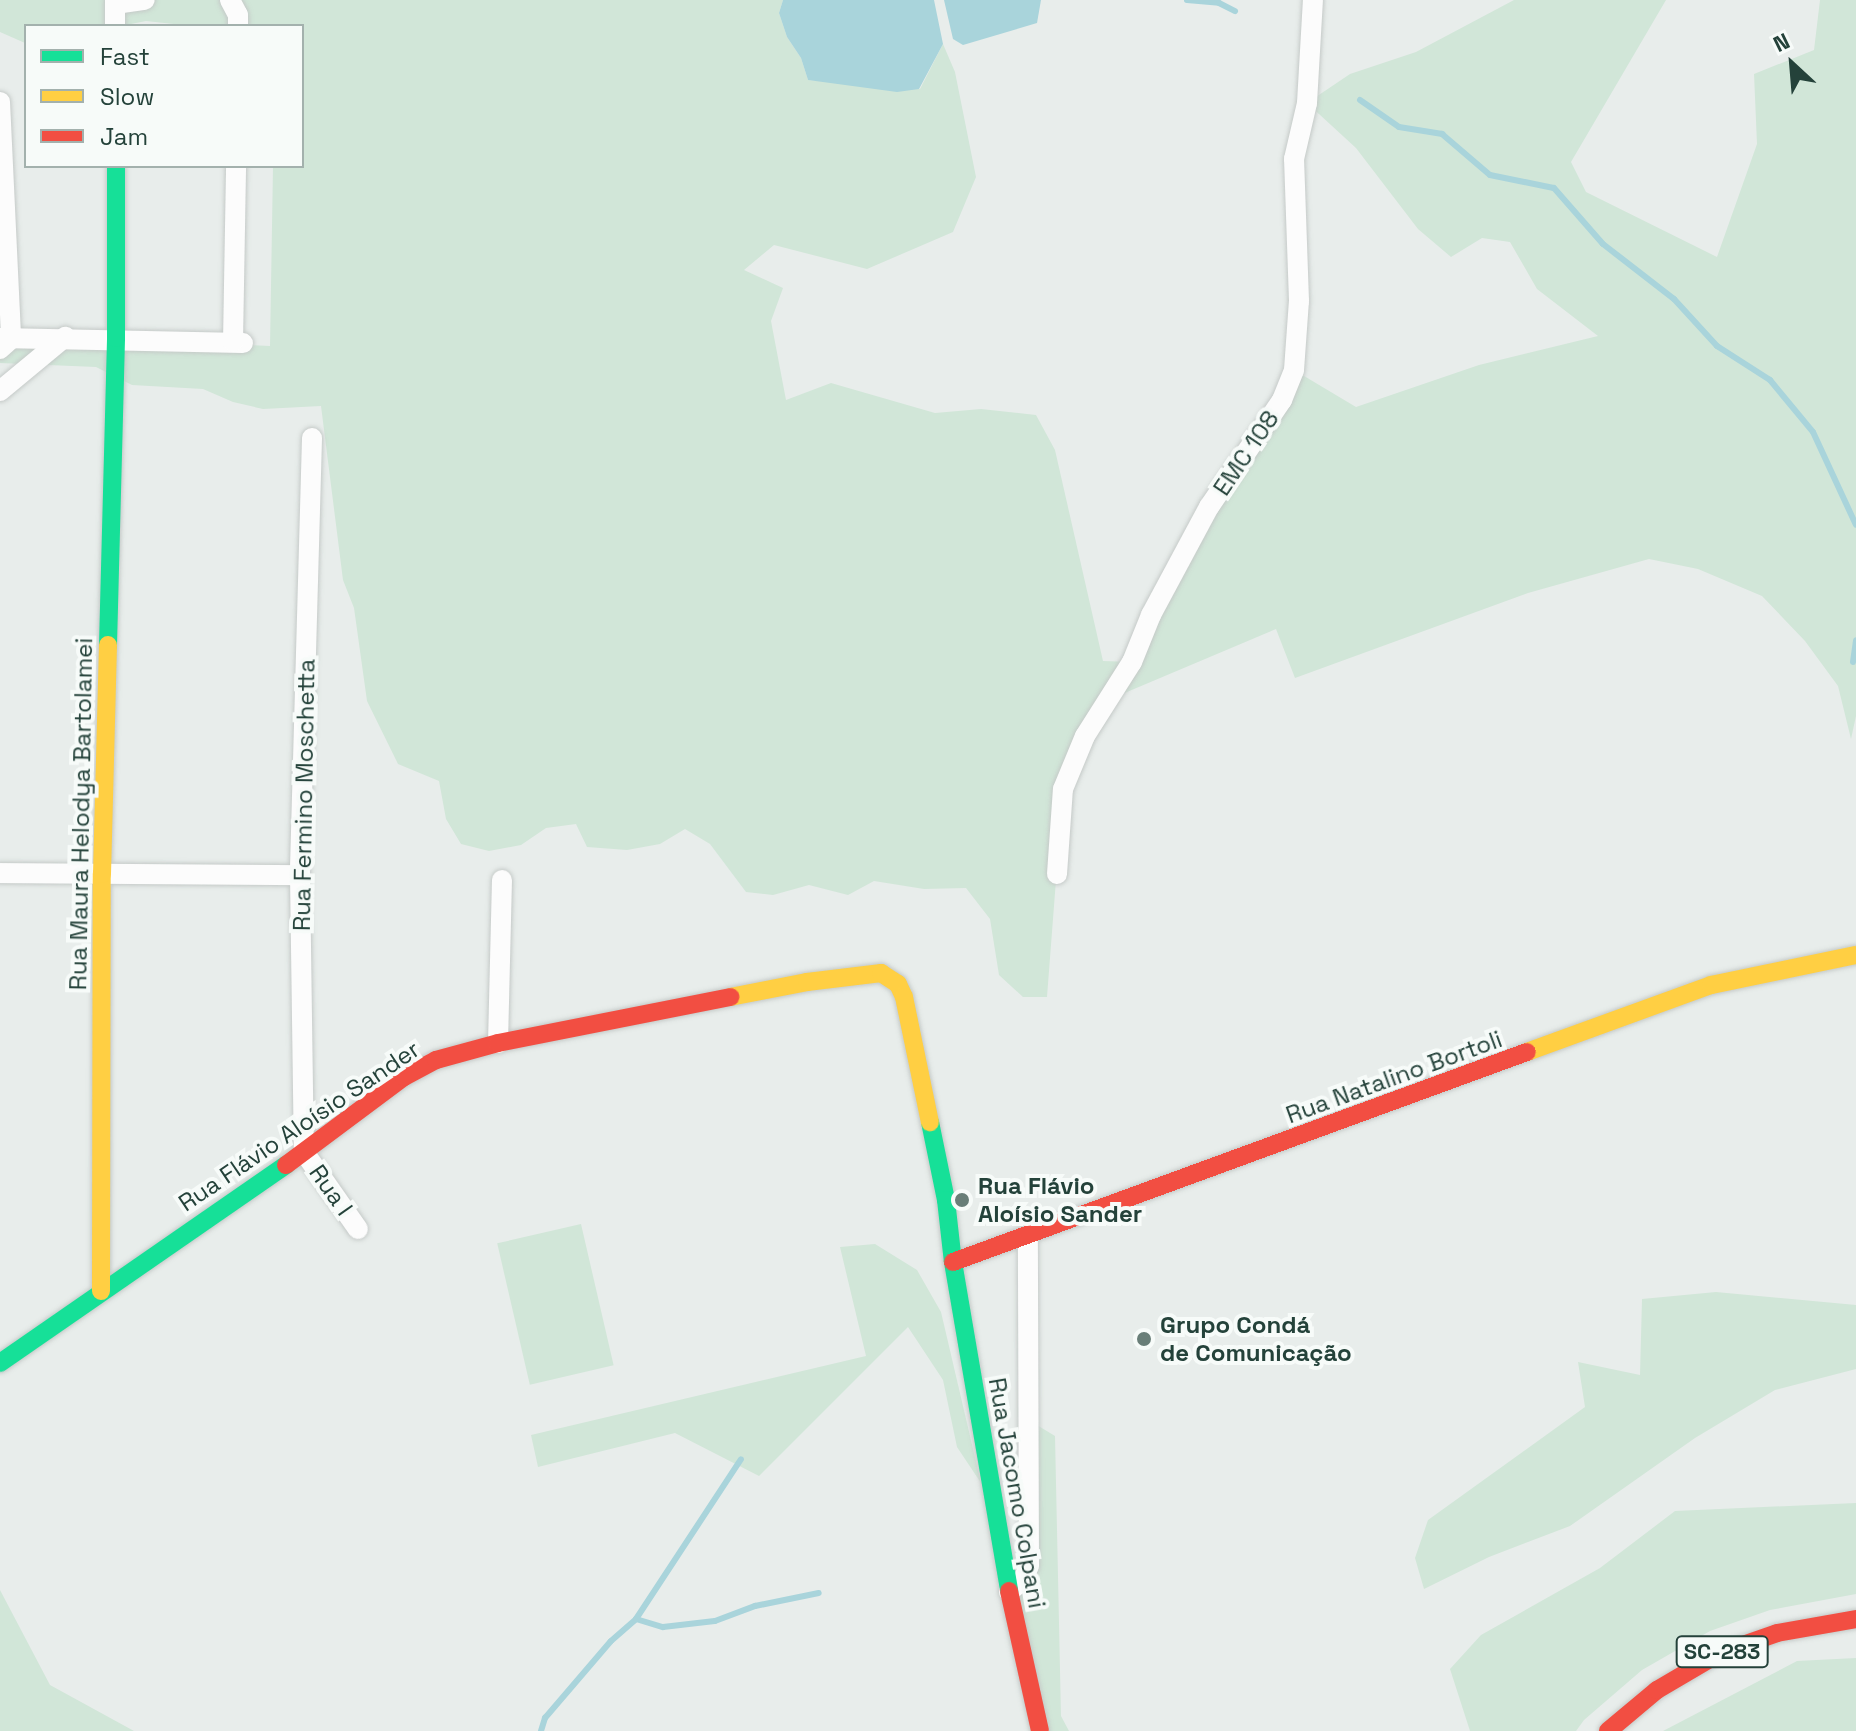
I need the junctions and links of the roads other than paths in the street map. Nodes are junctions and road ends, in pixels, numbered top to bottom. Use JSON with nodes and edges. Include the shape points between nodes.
{"nodes":[{"id":1,"x":145,"y":0,"type":"edge"},
{"id":2,"x":230,"y":0,"type":"edge"},
{"id":3,"x":1313,"y":0,"type":"edge"},
{"id":4,"x":115,"y":2,"type":"edge"},
{"id":5,"x":115,"y":24,"type":"edge"},
{"id":6,"x":238,"y":24,"type":"edge"},
{"id":7,"x":0,"y":102,"type":"edge"},
{"id":8,"x":116,"y":168,"type":"edge"},
{"id":9,"x":236,"y":168,"type":"edge"},
{"id":10,"x":65,"y":337,"type":"junction"},
{"id":11,"x":116,"y":338,"type":"junction"},
{"id":12,"x":4,"y":342,"type":"edge"},
{"id":13,"x":0,"y":391,"type":"edge"},
{"id":14,"x":312,"y":438,"type":"dead end"},
{"id":15,"x":0,"y":873,"type":"edge"},
{"id":16,"x":102,"y":874,"type":"junction"},
{"id":17,"x":1057,"y":874,"type":"dead end"},
{"id":18,"x":300,"y":875,"type":"junction"},
{"id":19,"x":502,"y":880,"type":"dead end"},
{"id":20,"x":1856,"y":955,"type":"edge"},
{"id":21,"x":498,"y":1043,"type":"junction"},
{"id":22,"x":304,"y":1152,"type":"junction"},
{"id":23,"x":358,"y":1229,"type":"dead end"},
{"id":24,"x":1028,"y":1237,"type":"junction"},
{"id":25,"x":953,"y":1262,"type":"junction"},
{"id":26,"x":101,"y":1291,"type":"junction"},
{"id":27,"x":0,"y":1363,"type":"edge"},
{"id":28,"x":1008,"y":1584,"type":"junction"},
{"id":29,"x":1856,"y":1619,"type":"edge"},
{"id":30,"x":1040,"y":1731,"type":"edge"},
{"id":31,"x":1608,"y":1731,"type":"edge"}],
"edges":[{"from":1,"to":4,"type":"street"},
{"from":2,"to":6,"type":"street"},
{"from":3,"to":17,"type":"street","name":"EMC 108","via":[[1307,103],[1294,159],[1299,285],[1294,370],[1282,400],[1209,507],[1132,662],[1085,736],[1063,789]]},
{"from":4,"to":5,"type":"street"},
{"from":7,"to":12,"type":"street"},
{"from":8,"to":11,"type":"street","name":"Rua Maura Helodya Bartolamei"},
{"from":9,"to":11,"type":"street","via":[[238,342]]},
{"from":10,"to":11,"type":"street"},
{"from":10,"to":12,"type":"street"},
{"from":10,"to":13,"type":"street"},
{"from":11,"to":16,"type":"street","name":"Rua Maura Helodya Bartolamei"},
{"from":14,"to":18,"type":"street","name":"Rua Fermino Moschetta"},
{"from":15,"to":16,"type":"street"},
{"from":16,"to":18,"type":"street"},
{"from":16,"to":26,"type":"street","name":"Rua Maura Helodya Bartolamei"},
{"from":18,"to":22,"type":"street","name":"Rua Fermino Moschetta"},
{"from":19,"to":21,"type":"street"},
{"from":20,"to":24,"type":"street","name":"Rua Natalino Bortoli","via":[[1711,985]]},
{"from":21,"to":22,"type":"street","name":"Rua Flávio Aloísio Sander","via":[[436,1060],[404,1077]]},
{"from":21,"to":25,"type":"street","name":"Rua Flávio Aloísio Sander","via":[[807,982],[861,973],[891,977],[904,997],[946,1200]]},
{"from":22,"to":23,"type":"street","name":"Rua I"},
{"from":22,"to":26,"type":"street","name":"Rua Flávio Aloísio Sander"},
{"from":24,"to":25,"type":"street","name":"Rua Natalino Bortoli"},
{"from":24,"to":28,"type":"street","via":[[1029,1565],[1023,1580]]},
{"from":25,"to":28,"type":"street","name":"Rua Jacomo Colpani"},
{"from":26,"to":27,"type":"street","name":"Rua Flávio Aloísio Sander"},
{"from":28,"to":30,"type":"street","name":"Rua Jacomo Colpani"},
{"from":29,"to":31,"type":"street","number":"SC-283","via":[[1777,1633],[1720,1653],[1657,1690]]}]}
